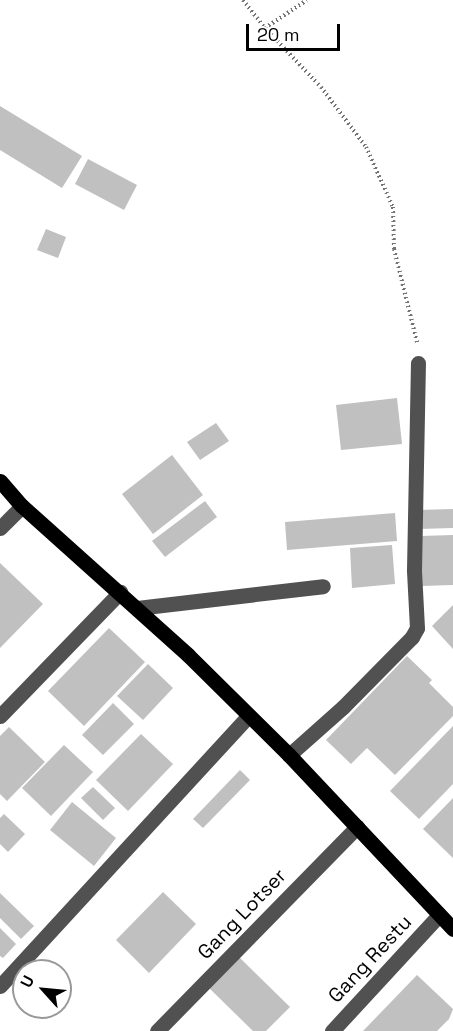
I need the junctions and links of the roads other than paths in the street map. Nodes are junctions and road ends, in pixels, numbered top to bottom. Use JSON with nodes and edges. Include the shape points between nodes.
{"nodes":[{"id":1,"x":418,"y":363,"type":"road end"},
{"id":2,"x":0,"y":481,"type":"edge"},
{"id":3,"x":22,"y":506,"type":"junction"},
{"id":4,"x":0,"y":528,"type":"edge"},
{"id":5,"x":323,"y":586,"type":"dead end"},
{"id":6,"x":120,"y":592,"type":"junction"},
{"id":7,"x":137,"y":608,"type":"junction"},
{"id":8,"x":0,"y":716,"type":"edge"},
{"id":9,"x":248,"y":716,"type":"junction"},
{"id":10,"x":289,"y":755,"type":"junction"},
{"id":11,"x":357,"y":827,"type":"junction"},
{"id":12,"x":439,"y":915,"type":"junction"},
{"id":13,"x":453,"y":928,"type":"edge"},
{"id":14,"x":0,"y":986,"type":"edge"},
{"id":15,"x":157,"y":1031,"type":"edge"},
{"id":16,"x":332,"y":1031,"type":"edge"}],
"edges":[{"from":1,"to":10,"type":"street","via":[[414,570],[417,628],[343,707]]},
{"from":2,"to":3,"type":"main road"},
{"from":3,"to":4,"type":"street"},
{"from":3,"to":6,"type":"main road"},
{"from":5,"to":7,"type":"street"},
{"from":6,"to":7,"type":"main road"},
{"from":6,"to":8,"type":"street"},
{"from":7,"to":9,"type":"main road"},
{"from":9,"to":10,"type":"main road"},
{"from":9,"to":14,"type":"street"},
{"from":10,"to":11,"type":"main road"},
{"from":11,"to":12,"type":"main road"},
{"from":11,"to":15,"type":"street","name":"Gang Lotser"},
{"from":12,"to":13,"type":"main road"},
{"from":12,"to":16,"type":"street","name":"Gang Restu"}]}
